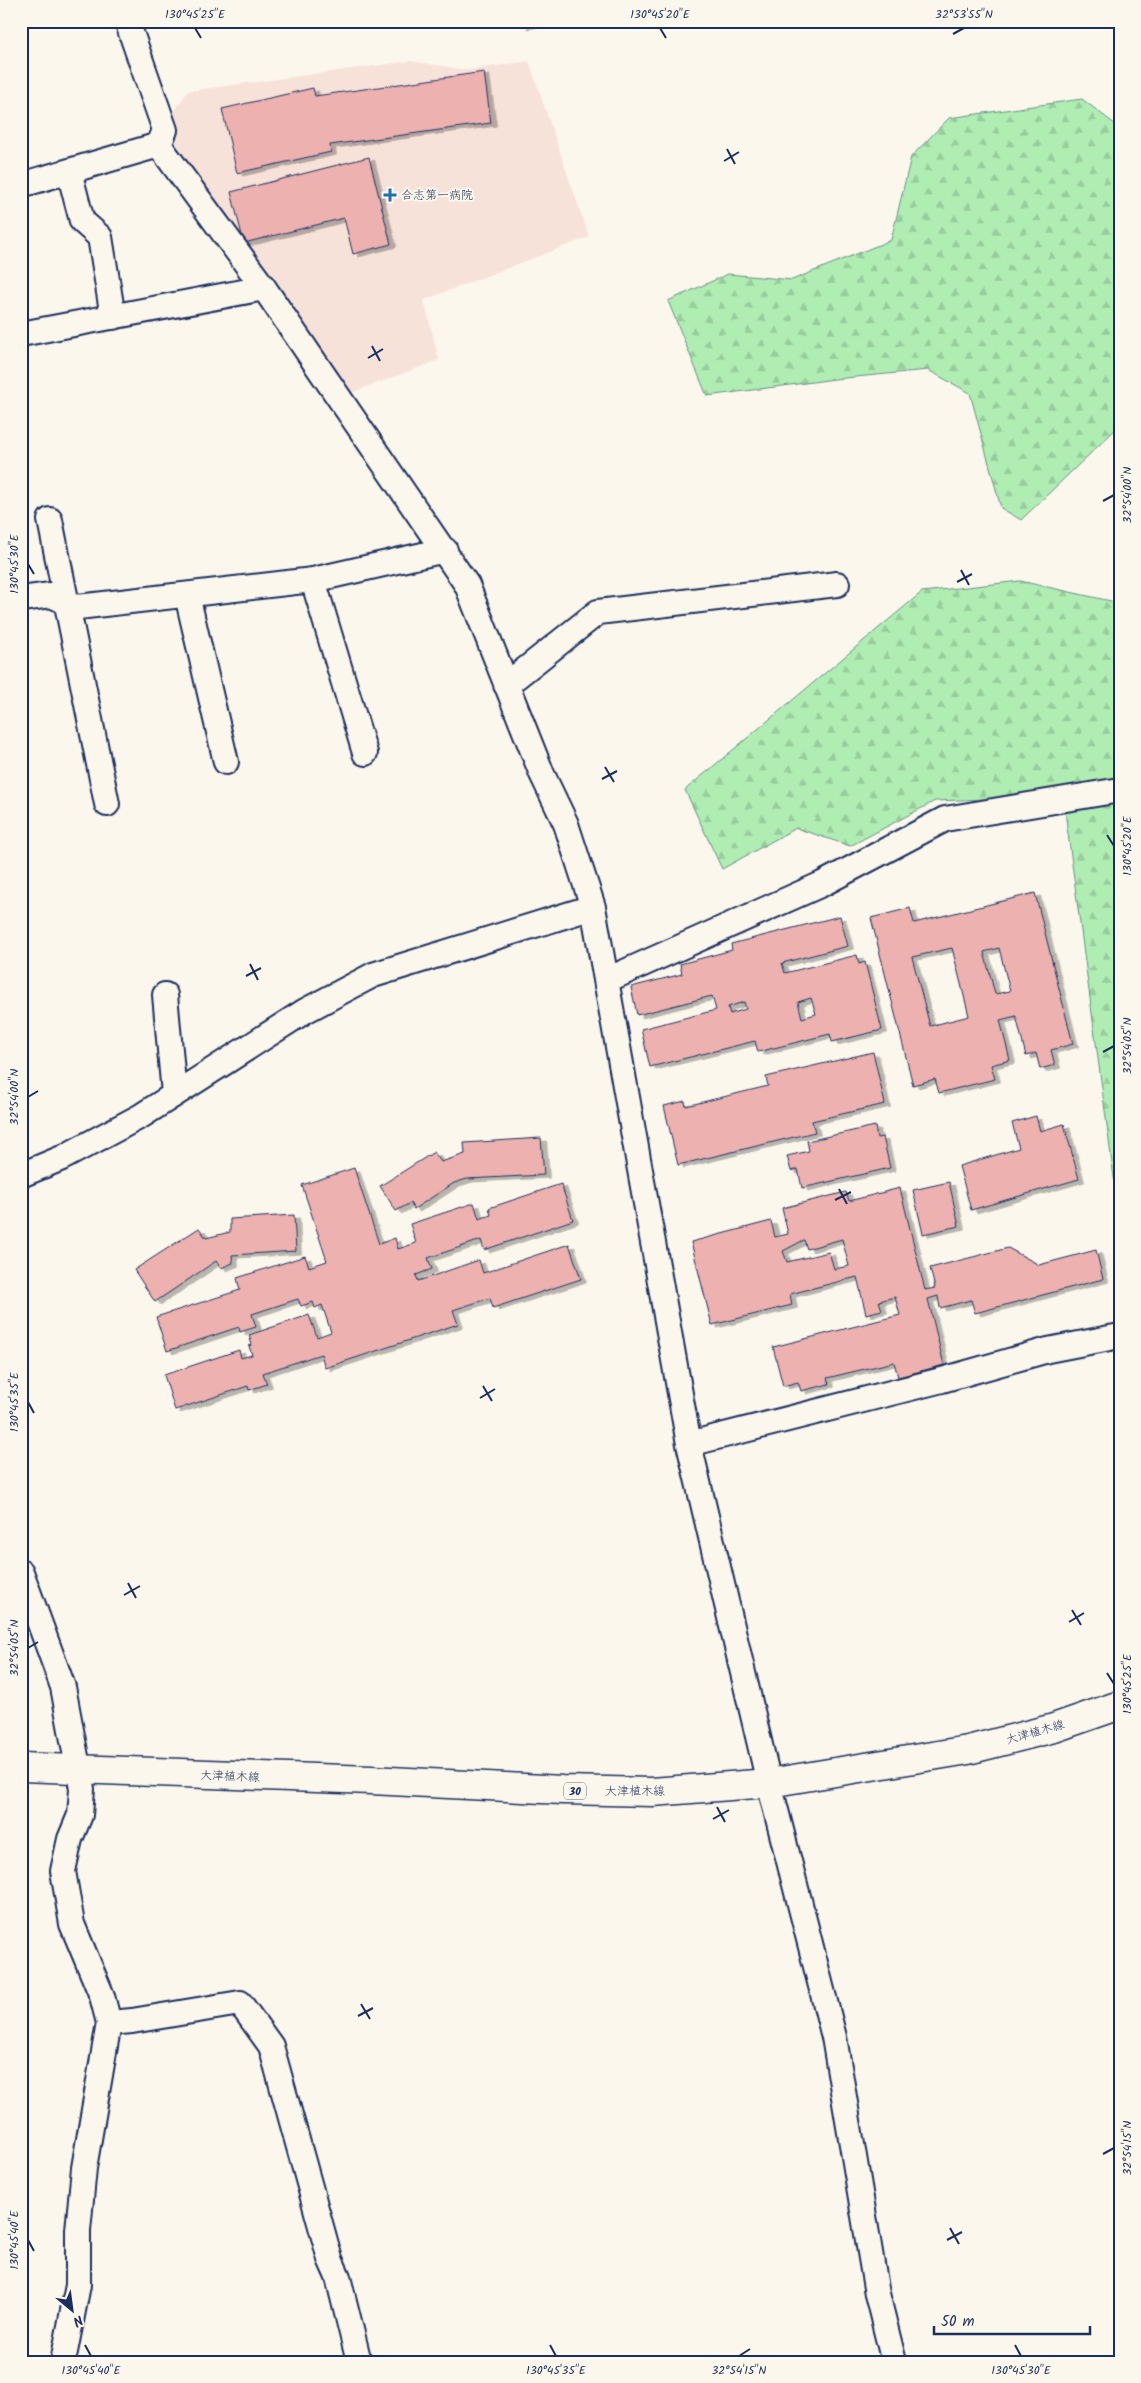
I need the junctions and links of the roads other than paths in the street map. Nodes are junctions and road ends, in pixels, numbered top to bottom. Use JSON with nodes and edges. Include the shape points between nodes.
{"nodes":[{"id":1,"x":127,"y":21,"type":"edge"},
{"id":2,"x":159,"y":144,"type":"junction"},
{"id":3,"x":69,"y":171,"type":"junction"},
{"id":4,"x":21,"y":185,"type":"edge"},
{"id":5,"x":264,"y":288,"type":"junction"},
{"id":6,"x":113,"y":317,"type":"junction"},
{"id":7,"x":21,"y":334,"type":"edge"},
{"id":8,"x":50,"y":520,"type":"dead end"},
{"id":9,"x":445,"y":550,"type":"junction"},
{"id":10,"x":313,"y":580,"type":"junction"},
{"id":11,"x":837,"y":584,"type":"dead end"},
{"id":12,"x":187,"y":595,"type":"junction"},
{"id":13,"x":21,"y":599,"type":"edge"},
{"id":14,"x":66,"y":601,"type":"junction"},
{"id":15,"x":506,"y":685,"type":"junction"},
{"id":16,"x":364,"y":753,"type":"dead end"},
{"id":17,"x":226,"y":762,"type":"dead end"},
{"id":18,"x":1120,"y":790,"type":"edge"},
{"id":19,"x":108,"y":804,"type":"dead end"},
{"id":20,"x":593,"y":907,"type":"junction"},
{"id":21,"x":607,"y":980,"type":"junction"},
{"id":22,"x":165,"y":995,"type":"dead end"},
{"id":23,"x":174,"y":1094,"type":"junction"},
{"id":24,"x":21,"y":1175,"type":"edge"},
{"id":25,"x":1120,"y":1336,"type":"edge"},
{"id":26,"x":689,"y":1444,"type":"junction"},
{"id":27,"x":21,"y":1572,"type":"edge"},
{"id":28,"x":1120,"y":1705,"type":"edge"},
{"id":29,"x":21,"y":1767,"type":"edge"},
{"id":30,"x":79,"y":1771,"type":"junction"},
{"id":31,"x":769,"y":1783,"type":"junction"},
{"id":32,"x":108,"y":2023,"type":"junction"},
{"id":33,"x":63,"y":2362,"type":"edge"},
{"id":34,"x":359,"y":2362,"type":"edge"},
{"id":35,"x":894,"y":2362,"type":"edge"}],
"edges":[{"from":1,"to":2,"type":"street","via":[[165,130]]},
{"from":2,"to":3,"type":"street"},
{"from":2,"to":5,"type":"street"},
{"from":3,"to":4,"type":"street"},
{"from":3,"to":6,"type":"street","via":[[82,221],[100,237]]},
{"from":5,"to":6,"type":"street"},
{"from":5,"to":9,"type":"street"},
{"from":6,"to":7,"type":"street"},
{"from":8,"to":14,"type":"street"},
{"from":9,"to":10,"type":"street"},
{"from":9,"to":15,"type":"street","via":[[467,585]]},
{"from":10,"to":12,"type":"street"},
{"from":10,"to":16,"type":"street"},
{"from":11,"to":15,"type":"street","via":[[598,612]]},
{"from":12,"to":14,"type":"street","via":[[78,607]]},
{"from":12,"to":17,"type":"street"},
{"from":13,"to":14,"type":"street","via":[[51,596]]},
{"from":14,"to":19,"type":"street"},
{"from":15,"to":20,"type":"street","via":[[566,824]]},
{"from":18,"to":21,"type":"street","via":[[945,819],[822,884]]},
{"from":20,"to":21,"type":"street"},
{"from":20,"to":23,"type":"street","via":[[373,975],[305,1011]]},
{"from":21,"to":26,"type":"street"},
{"from":22,"to":23,"type":"street"},
{"from":23,"to":24,"type":"street","via":[[140,1116]]},
{"from":25,"to":26,"type":"street","via":[[1048,1350]]},
{"from":26,"to":31,"type":"street"},
{"from":27,"to":30,"type":"street","via":[[64,1687]]},
{"from":28,"to":31,"type":"main road","name":"大津植木線","number":"30","via":[[1054,1728],[968,1750]]},
{"from":29,"to":30,"type":"main road","name":"大津植木線","number":"30"},
{"from":30,"to":31,"type":"main road","name":"大津植木線","number":"30","via":[[652,1792]]},
{"from":30,"to":32,"type":"street","via":[[82,1789],[80,1814],[70,1839],[64,1871],[72,1924],[102,1996]]},
{"from":31,"to":35,"type":"street","via":[[834,2037],[877,2294]]},
{"from":32,"to":33,"type":"street","via":[[84,2168],[78,2230],[78,2285]]},
{"from":32,"to":34,"type":"street","via":[[240,2003],[271,2046],[330,2259],[338,2277]]}]}
